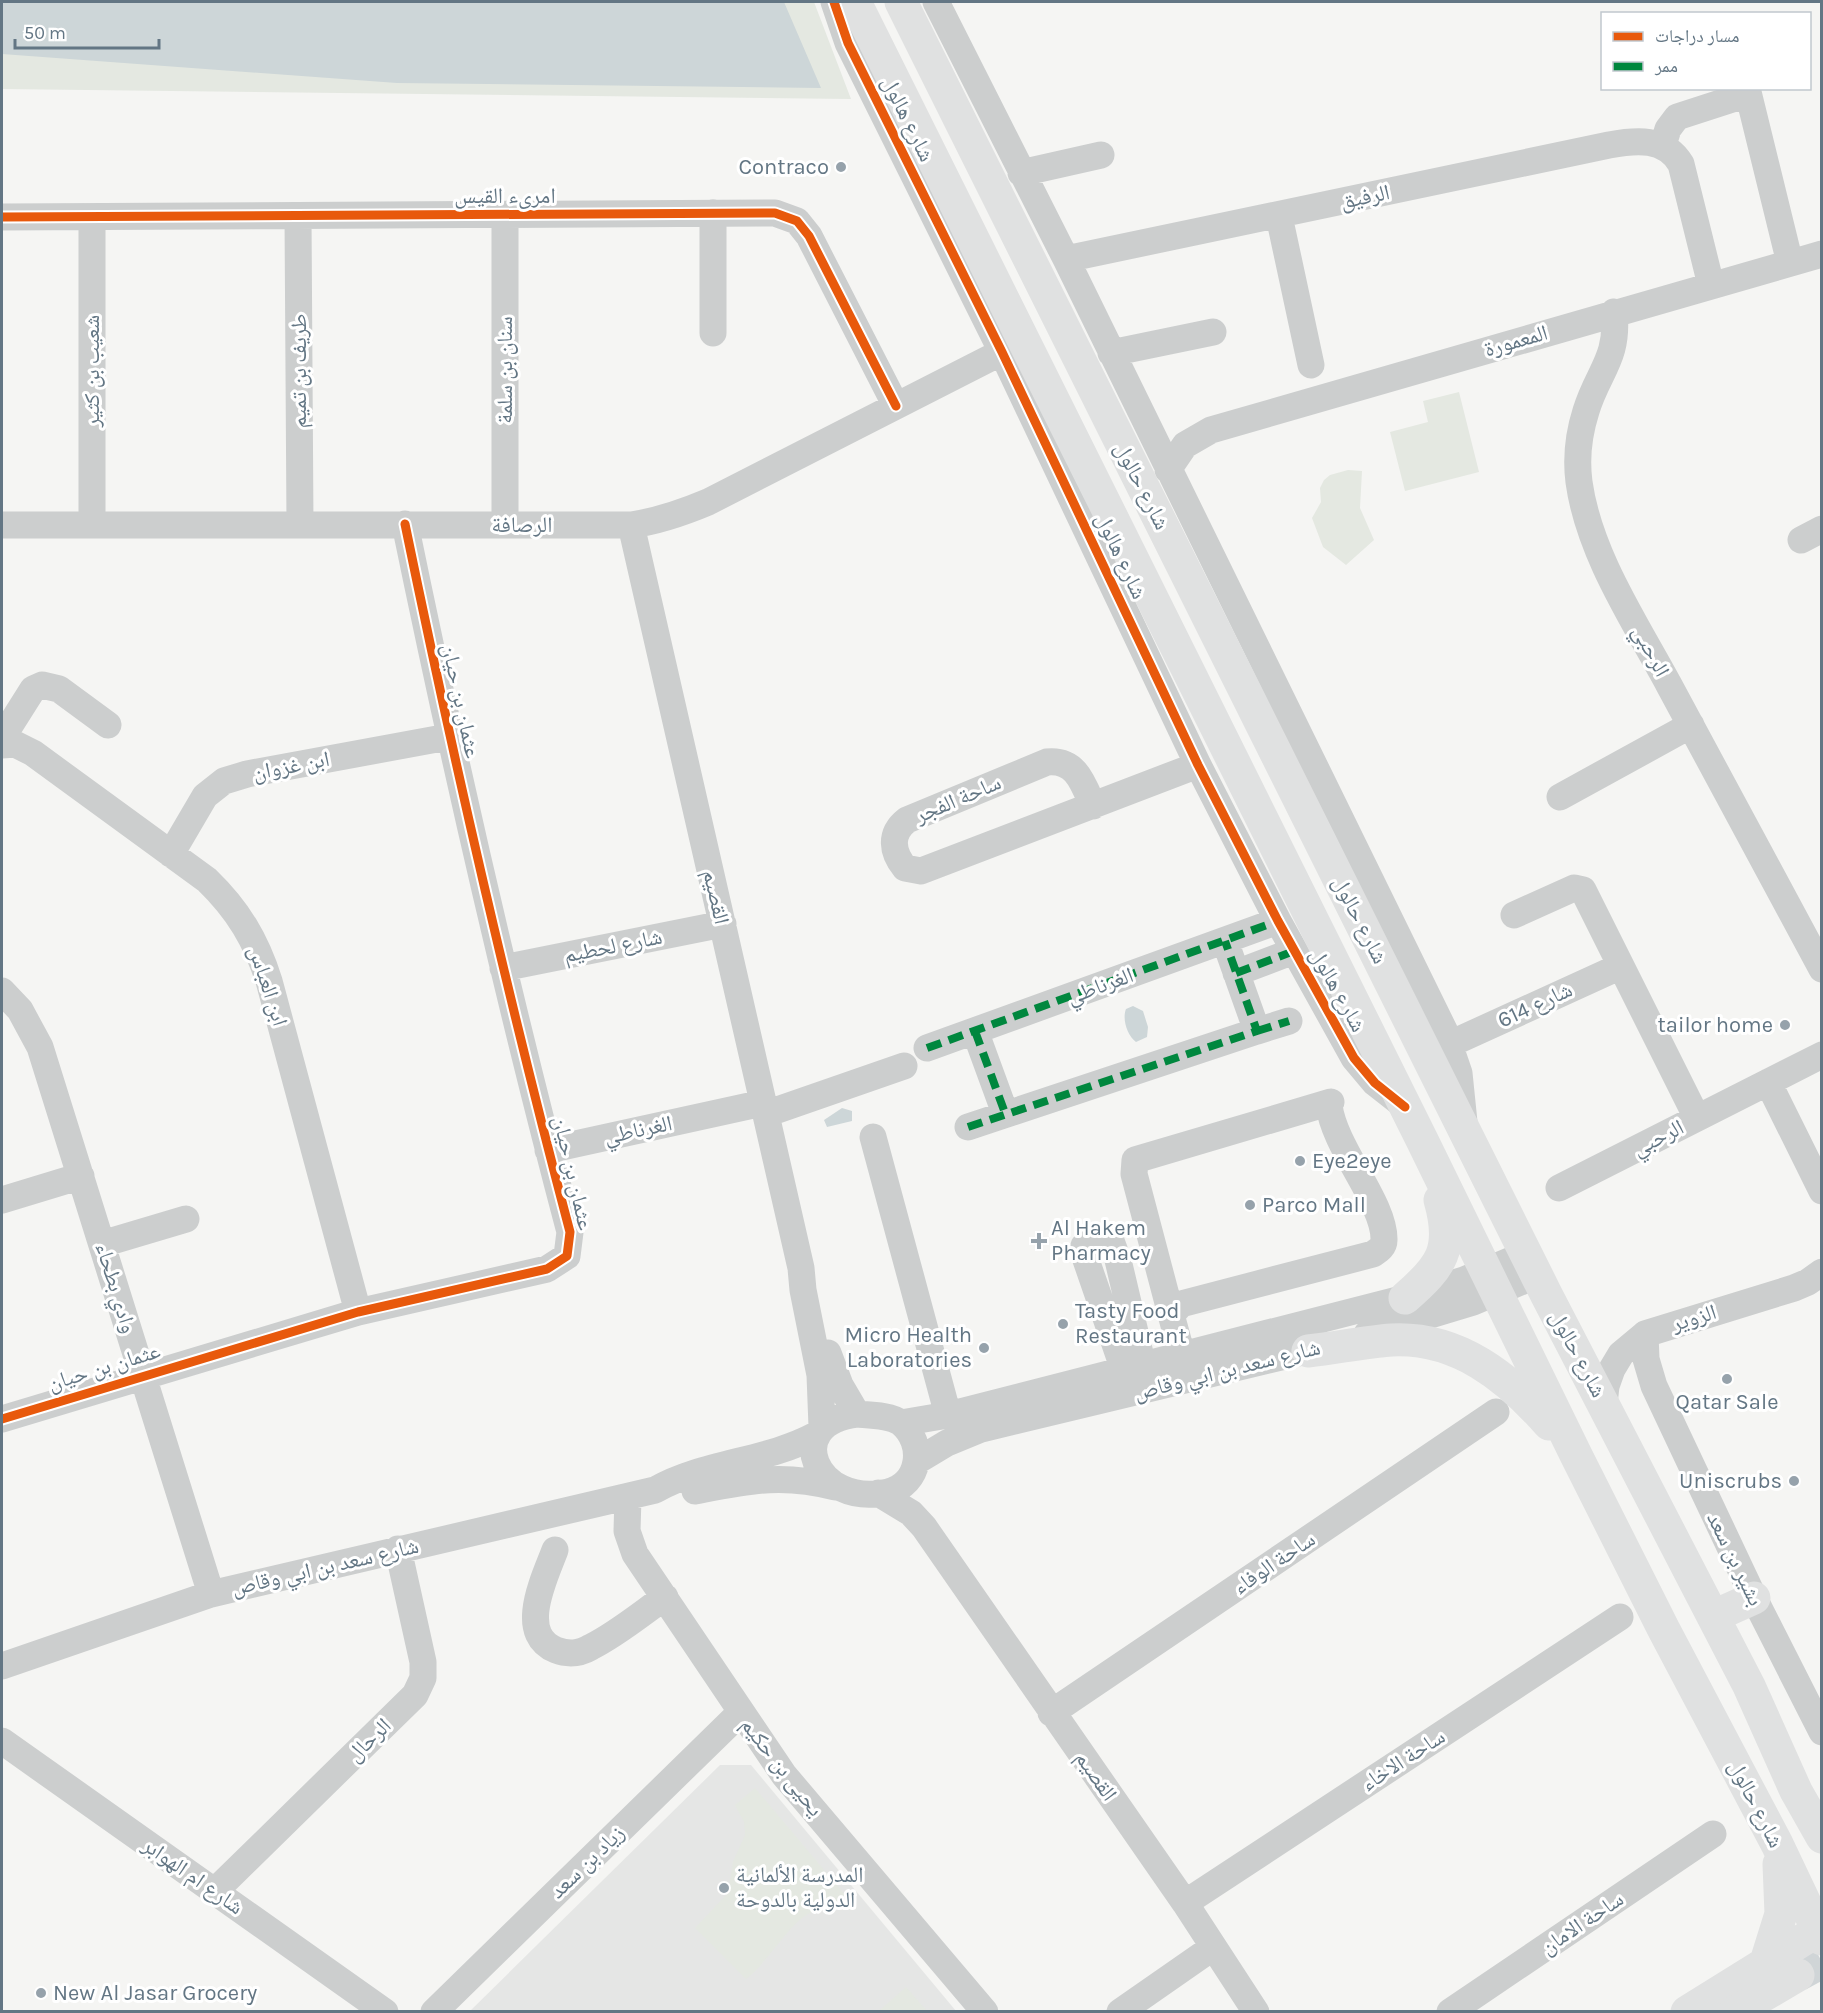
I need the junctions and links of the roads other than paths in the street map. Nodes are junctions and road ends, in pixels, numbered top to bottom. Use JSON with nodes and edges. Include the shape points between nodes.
{"nodes":[{"id":1,"x":834,"y":2,"type":"edge"},
{"id":2,"x":855,"y":2,"type":"edge"},
{"id":3,"x":901,"y":2,"type":"edge"},
{"id":4,"x":936,"y":2,"type":"edge"},
{"id":5,"x":1747,"y":91,"type":"edge"},
{"id":6,"x":1663,"y":145,"type":"junction"},
{"id":7,"x":1101,"y":155,"type":"dead end"},
{"id":8,"x":1021,"y":173,"type":"junction"},
{"id":9,"x":713,"y":213,"type":"junction"},
{"id":10,"x":505,"y":215,"type":"junction"},
{"id":11,"x":298,"y":216,"type":"junction"},
{"id":12,"x":1279,"y":216,"type":"junction"},
{"id":13,"x":2,"y":217,"type":"edge"},
{"id":14,"x":92,"y":218,"type":"junction"},
{"id":15,"x":1821,"y":254,"type":"edge"},
{"id":16,"x":1066,"y":259,"type":"junction"},
{"id":17,"x":1790,"y":263,"type":"junction"},
{"id":18,"x":1711,"y":285,"type":"junction"},
{"id":19,"x":1614,"y":312,"type":"junction"},
{"id":20,"x":1213,"y":332,"type":"dead end"},
{"id":21,"x":713,"y":333,"type":"dead end"},
{"id":22,"x":1002,"y":352,"type":"junction"},
{"id":23,"x":1111,"y":353,"type":"junction"},
{"id":24,"x":1311,"y":365,"type":"dead end"},
{"id":25,"x":896,"y":406,"type":"junction"},
{"id":26,"x":1146,"y":424,"type":"junction"},
{"id":27,"x":1211,"y":430,"type":"junction"},
{"id":28,"x":1168,"y":470,"type":"junction"},
{"id":29,"x":405,"y":524,"type":"junction"},
{"id":30,"x":2,"y":525,"type":"edge"},
{"id":31,"x":92,"y":525,"type":"junction"},
{"id":32,"x":300,"y":525,"type":"junction"},
{"id":33,"x":505,"y":525,"type":"junction"},
{"id":34,"x":631,"y":525,"type":"junction"},
{"id":35,"x":108,"y":725,"type":"dead end"},
{"id":36,"x":1691,"y":725,"type":"junction"},
{"id":37,"x":448,"y":736,"type":"junction"},
{"id":38,"x":2,"y":738,"type":"edge"},
{"id":39,"x":2,"y":745,"type":"edge"},
{"id":40,"x":1198,"y":765,"type":"junction"},
{"id":41,"x":1560,"y":797,"type":"dead end"},
{"id":42,"x":1093,"y":806,"type":"junction"},
{"id":43,"x":171,"y":854,"type":"junction"},
{"id":44,"x":1514,"y":915,"type":"dead end"},
{"id":45,"x":1278,"y":921,"type":"junction"},
{"id":46,"x":723,"y":924,"type":"junction"},
{"id":47,"x":1225,"y":941,"type":"junction"},
{"id":48,"x":1294,"y":951,"type":"junction"},
{"id":49,"x":1620,"y":966,"type":"junction"},
{"id":50,"x":503,"y":968,"type":"junction"},
{"id":51,"x":1821,"y":969,"type":"edge"},
{"id":52,"x":1236,"y":973,"type":"junction"},
{"id":53,"x":2,"y":991,"type":"edge"},
{"id":54,"x":1289,"y":1021,"type":"dead end"},
{"id":55,"x":975,"y":1031,"type":"junction"},
{"id":56,"x":1257,"y":1031,"type":"junction"},
{"id":57,"x":1450,"y":1044,"type":"junction"},
{"id":58,"x":927,"y":1048,"type":"dead end"},
{"id":59,"x":1821,"y":1056,"type":"edge"},
{"id":60,"x":904,"y":1066,"type":"dead end"},
{"id":61,"x":1768,"y":1082,"type":"junction"},
{"id":62,"x":1405,"y":1107,"type":"junction"},
{"id":63,"x":765,"y":1108,"type":"junction"},
{"id":64,"x":1005,"y":1113,"type":"junction"},
{"id":65,"x":1696,"y":1118,"type":"junction"},
{"id":66,"x":968,"y":1127,"type":"dead end"},
{"id":67,"x":1465,"y":1129,"type":"junction"},
{"id":68,"x":873,"y":1137,"type":"dead end"},
{"id":69,"x":1422,"y":1140,"type":"junction"},
{"id":70,"x":548,"y":1150,"type":"junction"},
{"id":71,"x":81,"y":1176,"type":"junction"},
{"id":72,"x":1559,"y":1188,"type":"dead end"},
{"id":73,"x":1821,"y":1191,"type":"edge"},
{"id":74,"x":2,"y":1200,"type":"edge"},
{"id":75,"x":186,"y":1219,"type":"dead end"},
{"id":76,"x":102,"y":1244,"type":"junction"},
{"id":77,"x":1532,"y":1265,"type":"junction"},
{"id":78,"x":801,"y":1268,"type":"junction"},
{"id":79,"x":1821,"y":1272,"type":"edge"},
{"id":80,"x":1491,"y":1283,"type":"junction"},
{"id":81,"x":1405,"y":1298,"type":"junction"},
{"id":82,"x":358,"y":1312,"type":"junction"},
{"id":83,"x":1172,"y":1318,"type":"junction"},
{"id":84,"x":1645,"y":1334,"type":"junction"},
{"id":85,"x":1308,"y":1351,"type":"junction"},
{"id":86,"x":1182,"y":1355,"type":"junction"},
{"id":87,"x":143,"y":1376,"type":"junction"},
{"id":88,"x":1605,"y":1404,"type":"junction"},
{"id":89,"x":1496,"y":1412,"type":"dead end"},
{"id":90,"x":857,"y":1414,"type":"junction"},
{"id":91,"x":948,"y":1415,"type":"junction"},
{"id":92,"x":2,"y":1419,"type":"edge"},
{"id":93,"x":901,"y":1423,"type":"junction"},
{"id":94,"x":819,"y":1431,"type":"junction"},
{"id":95,"x":1576,"y":1455,"type":"junction"},
{"id":96,"x":917,"y":1464,"type":"junction"},
{"id":97,"x":835,"y":1487,"type":"junction"},
{"id":98,"x":655,"y":1490,"type":"junction"},
{"id":99,"x":879,"y":1493,"type":"junction"},
{"id":100,"x":628,"y":1497,"type":"junction"},
{"id":101,"x":934,"y":1542,"type":"junction"},
{"id":102,"x":398,"y":1549,"type":"junction"},
{"id":103,"x":555,"y":1550,"type":"dead end"},
{"id":104,"x":211,"y":1594,"type":"junction"},
{"id":105,"x":665,"y":1597,"type":"junction"},
{"id":106,"x":1754,"y":1598,"type":"junction"},
{"id":107,"x":1713,"y":1616,"type":"junction"},
{"id":108,"x":1620,"y":1617,"type":"dead end"},
{"id":109,"x":2,"y":1666,"type":"edge"},
{"id":110,"x":740,"y":1713,"type":"junction"},
{"id":111,"x":1051,"y":1713,"type":"junction"},
{"id":112,"x":1818,"y":1720,"type":"edge"},
{"id":113,"x":2,"y":1741,"type":"edge"},
{"id":114,"x":1797,"y":1791,"type":"junction"},
{"id":115,"x":1821,"y":1815,"type":"edge"},
{"id":116,"x":1713,"y":1834,"type":"dead end"},
{"id":117,"x":1821,"y":1837,"type":"edge"},
{"id":118,"x":1777,"y":1844,"type":"junction"},
{"id":119,"x":215,"y":1891,"type":"junction"},
{"id":120,"x":1185,"y":1903,"type":"junction"},
{"id":121,"x":1820,"y":1933,"type":"edge"},
{"id":122,"x":1212,"y":1948,"type":"junction"},
{"id":123,"x":1766,"y":1962,"type":"junction"},
{"id":124,"x":1798,"y":1975,"type":"tunnel mouth"},
{"id":125,"x":385,"y":2012,"type":"edge"},
{"id":126,"x":434,"y":2012,"type":"edge"},
{"id":127,"x":985,"y":2012,"type":"edge"},
{"id":128,"x":1120,"y":2012,"type":"edge"},
{"id":129,"x":1256,"y":2012,"type":"edge"},
{"id":130,"x":1450,"y":2012,"type":"edge"},
{"id":131,"x":1688,"y":2012,"type":"edge"},
{"id":132,"x":1736,"y":2012,"type":"edge"}],
"edges":[{"from":1,"to":22,"type":"street","name":"شارع هالول","via":[[848,43]]},
{"from":2,"to":62,"type":"main road","name":"شارع حالول"},
{"from":3,"to":67,"type":"main road","name":"شارع حالول"},
{"from":4,"to":8,"type":"street"},
{"from":5,"to":6,"type":"street","via":[[1677,117]]},
{"from":5,"to":17,"type":"street"},
{"from":6,"to":12,"type":"street","name":"الرفيق","via":[[1647,141],[1617,143]]},
{"from":6,"to":18,"type":"street","via":[[1674,152],[1681,164]]},
{"from":7,"to":8,"type":"street"},
{"from":8,"to":16,"type":"street"},
{"from":9,"to":10,"type":"street","name":"امرىء القيس"},
{"from":9,"to":21,"type":"street"},
{"from":9,"to":25,"type":"street","name":"امرىء القيس","via":[[776,213],[803,227]]},
{"from":10,"to":11,"type":"street","name":"امرىء القيس"},
{"from":10,"to":33,"type":"street","name":"سنان بن سلمة"},
{"from":11,"to":14,"type":"street","name":"امرىء القيس"},
{"from":11,"to":32,"type":"street","name":"طريف بن تميم"},
{"from":12,"to":16,"type":"street","name":"الرفيق"},
{"from":12,"to":24,"type":"street"},
{"from":13,"to":14,"type":"street","name":"امرىء القيس"},
{"from":14,"to":31,"type":"street","name":"شعيب بن كثير"},
{"from":15,"to":17,"type":"street","name":"المعمورة"},
{"from":16,"to":23,"type":"street"},
{"from":17,"to":18,"type":"street","name":"المعمورة"},
{"from":18,"to":19,"type":"street","name":"المعمورة"},
{"from":19,"to":27,"type":"street","name":"المعمورة"},
{"from":19,"to":36,"type":"street","name":"الرحبي","via":[[1611,357],[1586,409],[1580,434],[1582,500],[1611,575]]},
{"from":20,"to":23,"type":"street"},
{"from":22,"to":25,"type":"street","name":"الرصافة"},
{"from":22,"to":40,"type":"street","name":"شارع هالول"},
{"from":23,"to":26,"type":"street"},
{"from":25,"to":34,"type":"street","name":"الرصافة","via":[[698,507]]},
{"from":26,"to":27,"type":"street","name":"المعمورة","via":[[1178,432]]},
{"from":26,"to":28,"type":"street"},
{"from":27,"to":28,"type":"street","name":"المعمورة","via":[[1185,445]]},
{"from":28,"to":57,"type":"street"},
{"from":29,"to":32,"type":"street","name":"الرصافة"},
{"from":29,"to":33,"type":"street","name":"الرصافة"},
{"from":29,"to":37,"type":"street","name":"عثمان بن حيان"},
{"from":30,"to":31,"type":"street","name":"الرصافة"},
{"from":31,"to":32,"type":"street","name":"الرصافة"},
{"from":33,"to":34,"type":"street","name":"الرصافة"},
{"from":34,"to":46,"type":"street","name":"القصيم"},
{"from":35,"to":38,"type":"street","via":[[60,689],[42,685],[33,689]]},
{"from":36,"to":41,"type":"street"},
{"from":36,"to":51,"type":"street","name":"الرحبي"},
{"from":37,"to":43,"type":"street","name":"ابن غزوان","via":[[224,781],[205,796]]},
{"from":37,"to":50,"type":"street","name":"عثمان بن حيان"},
{"from":39,"to":43,"type":"street","name":"ابن العباس","via":[[15,744],[33,753]]},
{"from":40,"to":42,"type":"street","name":"ساحة الفجر"},
{"from":40,"to":45,"type":"street","name":"شارع هالول"},
{"from":42,"to":42,"type":"street","name":"ساحة الفجر","via":[[921,871],[905,868],[896,857],[894,836],[907,820],[1047,762],[1058,761],[1076,770]]},
{"from":43,"to":82,"type":"street","name":"ابن العباس","via":[[227,899],[260,951]]},
{"from":44,"to":49,"type":"street","via":[[1574,888],[1583,890]]},
{"from":45,"to":47,"type":"street","name":"الغرناطي"},
{"from":45,"to":48,"type":"street","name":"شارع هالول"},
{"from":46,"to":50,"type":"street","name":"شارع لحطيم"},
{"from":46,"to":63,"type":"street","name":"القصيم"},
{"from":47,"to":52,"type":"street"},
{"from":47,"to":55,"type":"street","name":"الغرناطي"},
{"from":48,"to":52,"type":"street"},
{"from":48,"to":62,"type":"street","name":"شارع هالول","via":[[1354,1058],[1375,1083]]},
{"from":49,"to":57,"type":"street","name":"شارع 614"},
{"from":49,"to":65,"type":"street"},
{"from":50,"to":70,"type":"street","name":"عثمان بن حيان"},
{"from":52,"to":56,"type":"street"},
{"from":53,"to":71,"type":"street","name":"وادي بطحاء","via":[[20,1010],[40,1047]]},
{"from":54,"to":56,"type":"street"},
{"from":55,"to":58,"type":"street","name":"الغرناطي"},
{"from":55,"to":64,"type":"street"},
{"from":56,"to":64,"type":"street"},
{"from":57,"to":67,"type":"street","via":[[1459,1072]]},
{"from":59,"to":61,"type":"street","name":"الرحبي"},
{"from":60,"to":63,"type":"street","name":"الغرناطي"},
{"from":61,"to":65,"type":"street","name":"الرحبي"},
{"from":61,"to":73,"type":"street"},
{"from":62,"to":69,"type":"main road","name":"شارع حالول"},
{"from":63,"to":70,"type":"street","name":"الغرناطي"},
{"from":63,"to":78,"type":"street","name":"القصيم"},
{"from":64,"to":66,"type":"street"},
{"from":65,"to":72,"type":"street","name":"الرحبي"},
{"from":67,"to":77,"type":"main road","name":"شارع حالول"},
{"from":68,"to":91,"type":"street"},
{"from":69,"to":80,"type":"main road","name":"شارع حالول"},
{"from":69,"to":81,"type":"main road","via":[[1446,1220],[1447,1237],[1438,1264]]},
{"from":70,"to":82,"type":"street","name":"عثمان بن حيان","via":[[570,1232],[567,1256],[558,1264]]},
{"from":71,"to":74,"type":"street"},
{"from":71,"to":76,"type":"street","name":"وادي بطحاء"},
{"from":75,"to":76,"type":"street"},
{"from":76,"to":87,"type":"street","name":"وادي بطحاء"},
{"from":77,"to":80,"type":"street","name":"شارع سعد بن ابي وقاص"},
{"from":77,"to":88,"type":"main road","name":"شارع حالول"},
{"from":78,"to":90,"type":"street","name":"القصيم","via":[[833,1370]]},
{"from":78,"to":94,"type":"street","name":"القصيم","via":[[820,1375]]},
{"from":79,"to":84,"type":"street","name":"الزوير","via":[[1794,1288]]},
{"from":80,"to":81,"type":"street","name":"شارع سعد بن ابي وقاص"},
{"from":80,"to":85,"type":"street","name":"شارع سعد بن ابي وقاص"},
{"from":80,"to":95,"type":"main road","name":"شارع حالول"},
{"from":81,"to":86,"type":"street","name":"شارع سعد بن ابي وقاص"},
{"from":82,"to":87,"type":"street","name":"عثمان بن حيان"},
{"from":83,"to":83,"type":"street","via":[[1181,1304],[1373,1254],[1381,1248],[1381,1222],[1334,1128],[1331,1102],[1135,1160],[1132,1168]]},
{"from":83,"to":86,"type":"street"},
{"from":84,"to":88,"type":"street","name":"الزوير","via":[[1621,1354],[1612,1369]]},
{"from":84,"to":106,"type":"street","name":"بشير بن سعد","via":[[1646,1359],[1654,1386]]},
{"from":85,"to":95,"type":"main road","via":[[1393,1340],[1441,1346],[1475,1358],[1504,1378]]},
{"from":85,"to":96,"type":"street","name":"شارع سعد بن ابي وقاص","via":[[981,1429],[947,1443]]},
{"from":86,"to":91,"type":"street","name":"شارع سعد بن ابي وقاص"},
{"from":87,"to":92,"type":"street","name":"عثمان بن حيان"},
{"from":87,"to":104,"type":"street","name":"وادي بطحاء"},
{"from":88,"to":107,"type":"main road","name":"شارع حالول"},
{"from":89,"to":111,"type":"street","name":"ساحة الوفاء"},
{"from":90,"to":93,"type":"street"},
{"from":90,"to":94,"type":"street","via":[[836,1418]]},
{"from":91,"to":93,"type":"street","name":"شارع سعد بن ابي وقاص"},
{"from":93,"to":96,"type":"street","via":[[914,1441]]},
{"from":94,"to":97,"type":"street","via":[[815,1454],[818,1469]]},
{"from":94,"to":98,"type":"street","name":"شارع سعد بن ابي وقاص","via":[[787,1449],[676,1479]]},
{"from":95,"to":118,"type":"main road","name":"شارع حالول"},
{"from":96,"to":99,"type":"street","via":[[901,1486]]},
{"from":96,"to":101,"type":"street","name":"القصيم"},
{"from":97,"to":98,"type":"street","name":"شارع سعد بن ابي وقاص","via":[[785,1478],[689,1492]]},
{"from":97,"to":99,"type":"street"},
{"from":98,"to":100,"type":"street","name":"شارع سعد بن ابي وقاص"},
{"from":99,"to":101,"type":"street","name":"القصيم","via":[[911,1513]]},
{"from":100,"to":102,"type":"street","name":"شارع سعد بن ابي وقاص"},
{"from":100,"to":105,"type":"street","name":"يحيى بن حكيم","via":[[630,1543]]},
{"from":101,"to":111,"type":"street","name":"القصيم"},
{"from":102,"to":104,"type":"street","name":"شارع سعد بن ابي وقاص"},
{"from":102,"to":119,"type":"street","name":"الرحال","via":[[423,1662],[423,1678],[415,1695]]},
{"from":103,"to":105,"type":"street","via":[[535,1607],[536,1626],[548,1646],[569,1655],[590,1648]]},
{"from":104,"to":109,"type":"street","name":"شارع سعد بن ابي وقاص"},
{"from":105,"to":110,"type":"street","name":"يحيى بن حكيم"},
{"from":106,"to":107,"type":"main road"},
{"from":106,"to":112,"type":"street","name":"بشير بن سعد"},
{"from":107,"to":114,"type":"main road","name":"شارع حالول"},
{"from":108,"to":120,"type":"street","name":"ساحة الاخاء"},
{"from":110,"to":126,"type":"street","name":"زياد بن سعد"},
{"from":110,"to":127,"type":"street","name":"يحيى بن حكيم","via":[[784,1775]]},
{"from":111,"to":120,"type":"street","name":"القصيم"},
{"from":113,"to":119,"type":"street","name":"شارع ام الهوابر"},
{"from":114,"to":115,"type":"main road"},
{"from":114,"to":117,"type":"main road","name":"شارع حالول"},
{"from":116,"to":130,"type":"street","name":"ساحة الامان"},
{"from":118,"to":121,"type":"main road","name":"شارع حالول"},
{"from":118,"to":123,"type":"main road","via":[[1781,1914]]},
{"from":119,"to":125,"type":"street","name":"شارع ام الهوابر"},
{"from":120,"to":122,"type":"street","name":"القصيم"},
{"from":121,"to":123,"type":"main road"},
{"from":122,"to":128,"type":"street"},
{"from":122,"to":129,"type":"street","name":"القصيم"},
{"from":123,"to":131,"type":"main road"},
{"from":124,"to":132,"type":"main road"}]}
